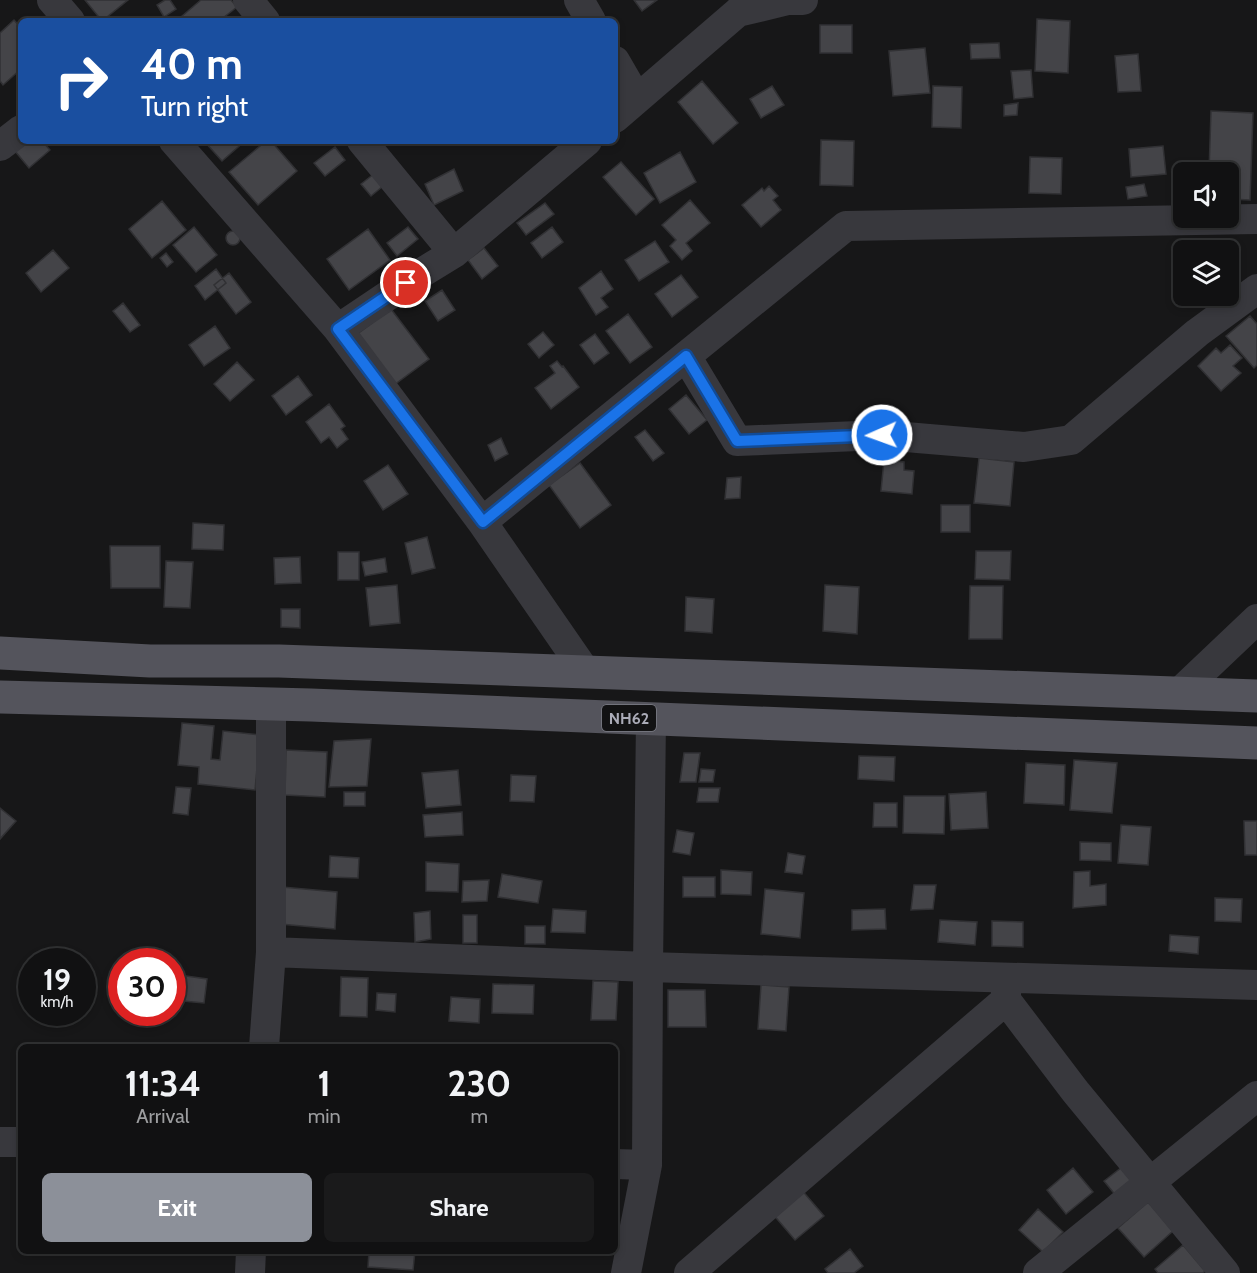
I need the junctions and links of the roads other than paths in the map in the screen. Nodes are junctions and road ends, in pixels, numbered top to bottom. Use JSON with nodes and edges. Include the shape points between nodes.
{"nodes":[{"id":1,"x":52,"y":0,"type":"edge"},
{"id":2,"x":248,"y":0,"type":"edge"},
{"id":3,"x":579,"y":0,"type":"edge"},
{"id":4,"x":803,"y":0,"type":"edge"},
{"id":5,"x":771,"y":2,"type":"edge"},
{"id":6,"x":67,"y":18,"type":"edge"},
{"id":7,"x":263,"y":18,"type":"edge"},
{"id":8,"x":589,"y":18,"type":"edge"},
{"id":9,"x":618,"y":74,"type":"edge"},
{"id":10,"x":626,"y":108,"type":"edge"},
{"id":11,"x":18,"y":132,"type":"edge"},
{"id":12,"x":177,"y":144,"type":"edge"},
{"id":13,"x":364,"y":144,"type":"edge"},
{"id":14,"x":583,"y":144,"type":"edge"},
{"id":15,"x":0,"y":146,"type":"edge"},
{"id":16,"x":1257,"y":219,"type":"edge"},
{"id":17,"x":453,"y":253,"type":"junction"},
{"id":18,"x":1257,"y":289,"type":"edge"},
{"id":19,"x":338,"y":329,"type":"junction"},
{"id":20,"x":686,"y":356,"type":"junction"},
{"id":21,"x":483,"y":522,"type":"junction"},
{"id":22,"x":1257,"y":619,"type":"edge"},
{"id":23,"x":0,"y":653,"type":"edge"},
{"id":24,"x":585,"y":671,"type":"junction"},
{"id":25,"x":1179,"y":693,"type":"junction"},
{"id":26,"x":1257,"y":696,"type":"edge"},
{"id":27,"x":0,"y":697,"type":"edge"},
{"id":28,"x":271,"y":704,"type":"junction"},
{"id":29,"x":651,"y":719,"type":"junction"},
{"id":30,"x":1257,"y":743,"type":"edge"},
{"id":31,"x":271,"y":952,"type":"junction"},
{"id":32,"x":648,"y":967,"type":"junction"},
{"id":33,"x":1257,"y":985,"type":"edge"},
{"id":34,"x":1006,"y":989,"type":"junction"},
{"id":35,"x":264,"y":1044,"type":"edge"},
{"id":36,"x":1257,"y":1096,"type":"edge"},
{"id":37,"x":0,"y":1142,"type":"edge"},
{"id":38,"x":18,"y":1142,"type":"edge"},
{"id":39,"x":618,"y":1164,"type":"edge"},
{"id":40,"x":647,"y":1166,"type":"junction"},
{"id":41,"x":1149,"y":1183,"type":"junction"},
{"id":42,"x":251,"y":1254,"type":"edge"},
{"id":43,"x":250,"y":1273,"type":"edge"},
{"id":44,"x":626,"y":1273,"type":"edge"},
{"id":45,"x":689,"y":1273,"type":"edge"},
{"id":46,"x":1038,"y":1273,"type":"edge"},
{"id":47,"x":1225,"y":1273,"type":"edge"}],
"edges":[{"from":1,"to":6,"type":"street"},
{"from":2,"to":7,"type":"street"},
{"from":3,"to":8,"type":"street"},
{"from":4,"to":5,"type":"street"},
{"from":5,"to":10,"type":"street","via":[[738,12]]},
{"from":9,"to":10,"type":"street"},
{"from":11,"to":15,"type":"street"},
{"from":12,"to":19,"type":"street"},
{"from":13,"to":17,"type":"street"},
{"from":14,"to":17,"type":"street"},
{"from":16,"to":20,"type":"street","via":[[846,226]]},
{"from":17,"to":19,"type":"street"},
{"from":18,"to":20,"type":"street","via":[[1197,333],[1071,440],[1024,447],[882,435],[737,441]]},
{"from":19,"to":21,"type":"street"},
{"from":20,"to":21,"type":"street"},
{"from":21,"to":24,"type":"street"},
{"from":22,"to":25,"type":"street"},
{"from":23,"to":24,"type":"main road","via":[[150,661]]},
{"from":24,"to":25,"type":"main road"},
{"from":25,"to":26,"type":"main road"},
{"from":27,"to":28,"type":"main road","number":"NH62"},
{"from":28,"to":29,"type":"main road","number":"NH62"},
{"from":28,"to":31,"type":"street"},
{"from":29,"to":30,"type":"main road","number":"NH62"},
{"from":29,"to":32,"type":"street"},
{"from":31,"to":32,"type":"street"},
{"from":31,"to":35,"type":"street"},
{"from":32,"to":34,"type":"street"},
{"from":32,"to":40,"type":"street"},
{"from":33,"to":34,"type":"street"},
{"from":34,"to":41,"type":"street","via":[[1075,1091]]},
{"from":34,"to":45,"type":"street"},
{"from":36,"to":41,"type":"street"},
{"from":37,"to":38,"type":"street"},
{"from":39,"to":40,"type":"street"},
{"from":40,"to":44,"type":"street"},
{"from":41,"to":46,"type":"street"},
{"from":41,"to":47,"type":"street"},
{"from":42,"to":43,"type":"street"}]}
